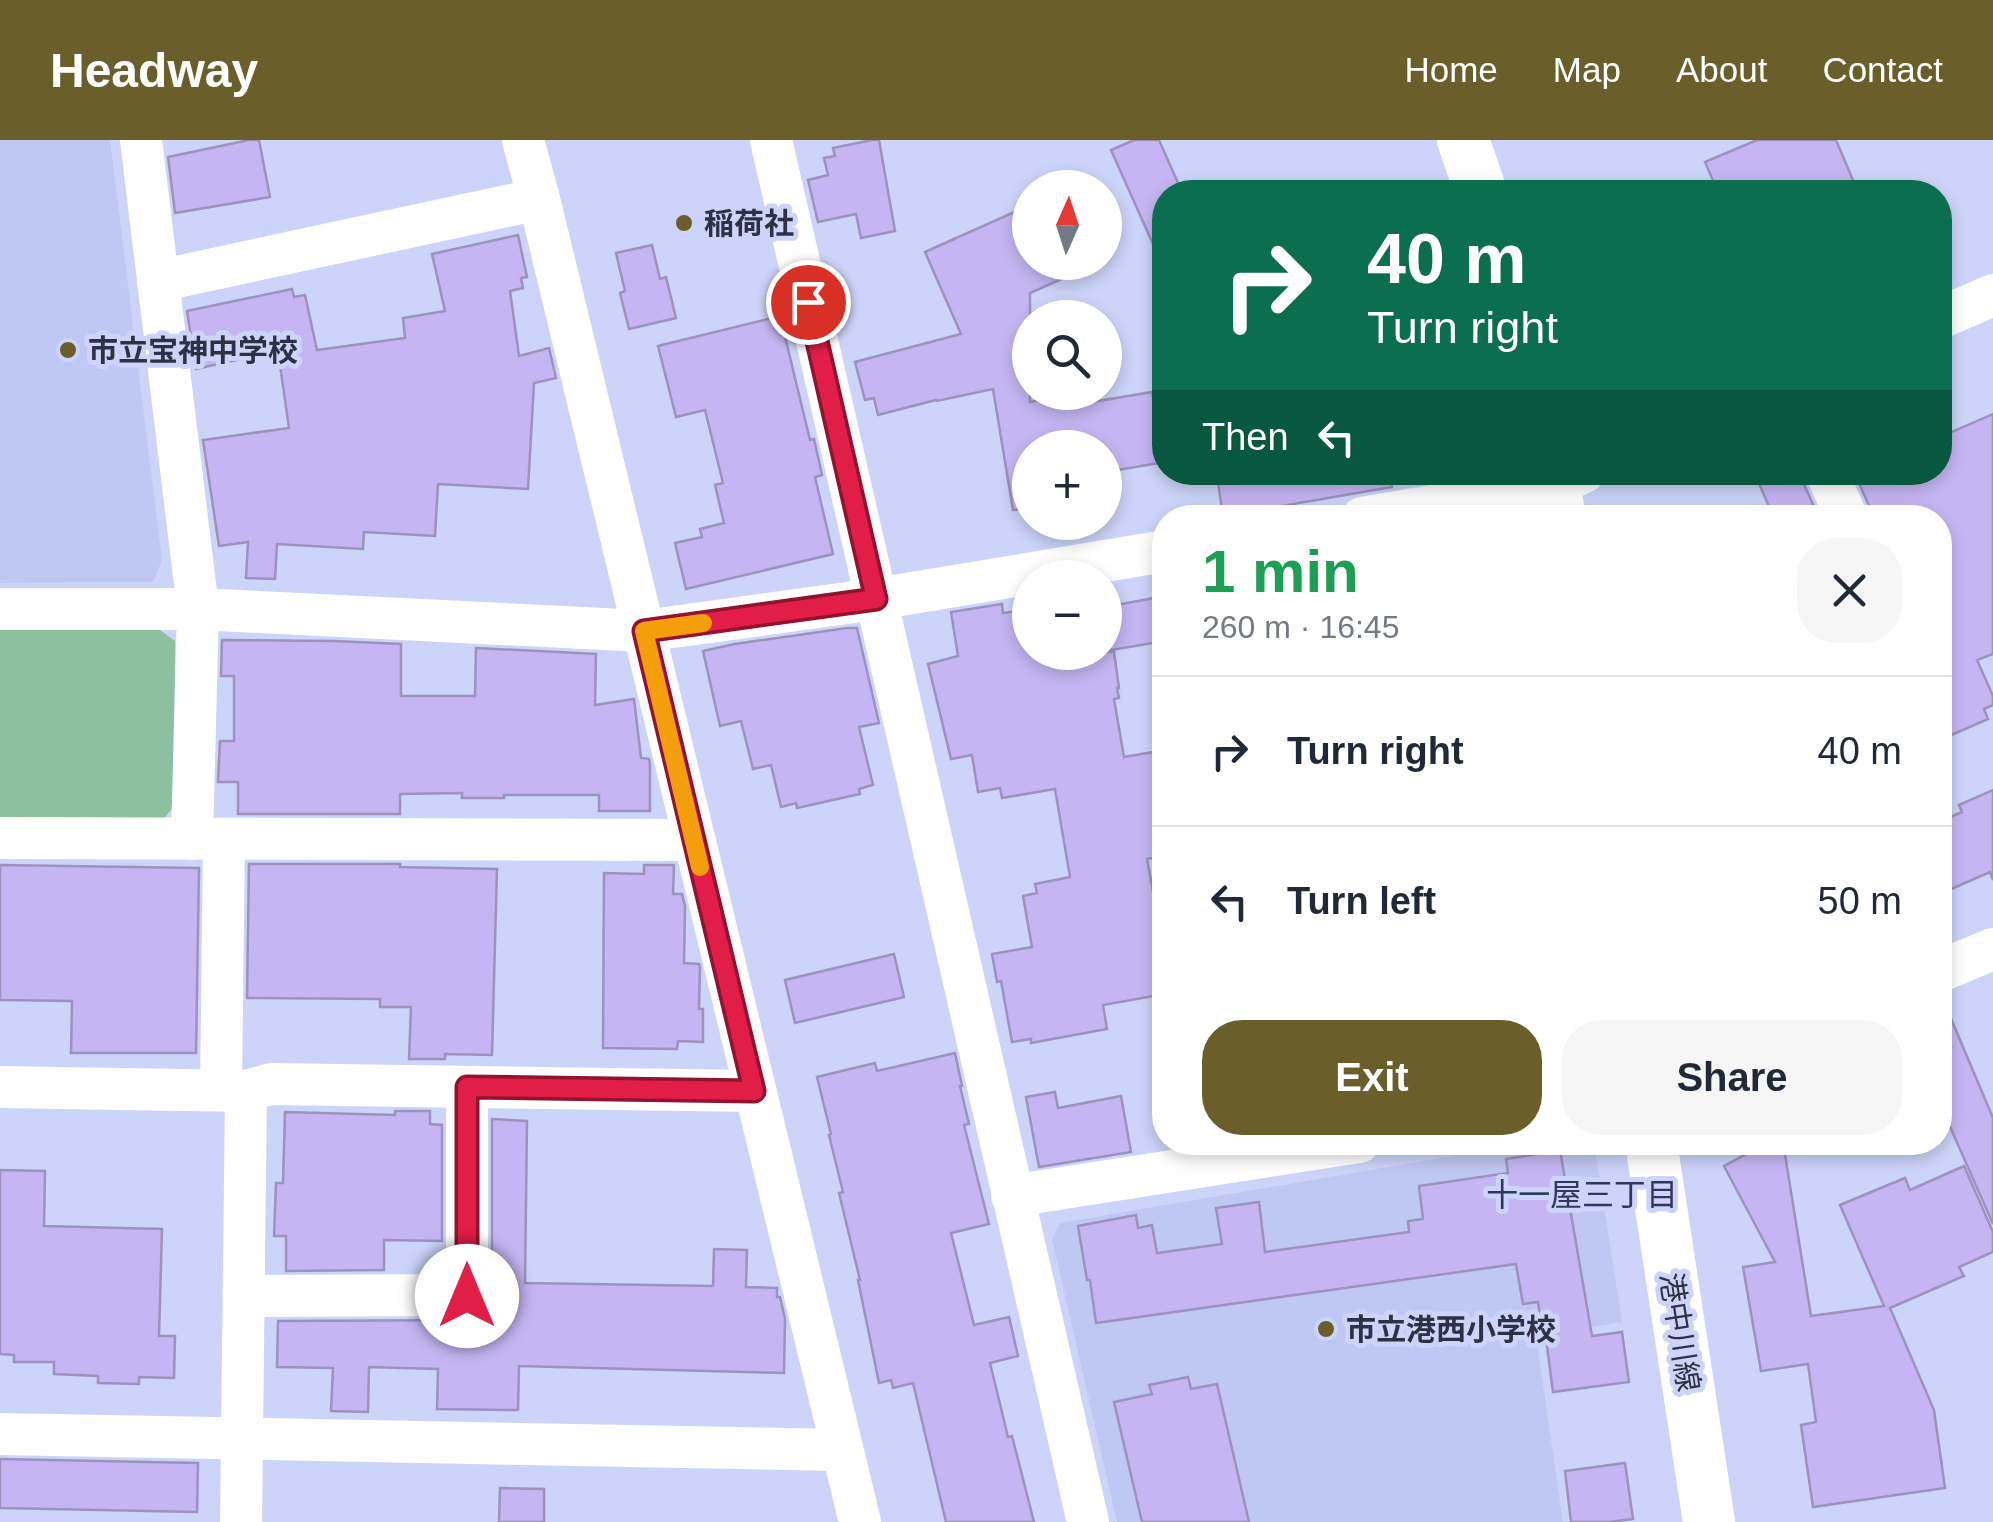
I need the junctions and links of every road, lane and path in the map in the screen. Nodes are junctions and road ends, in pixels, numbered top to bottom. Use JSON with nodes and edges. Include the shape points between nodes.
{"nodes":[{"id":1,"x":141,"y":140,"type":"edge"},
{"id":2,"x":523,"y":140,"type":"edge"},
{"id":3,"x":1464,"y":140,"type":"edge"},
{"id":4,"x":784,"y":145,"type":"edge"},
{"id":5,"x":1478,"y":180,"type":"edge"},
{"id":6,"x":539,"y":199,"type":"junction"},
{"id":7,"x":158,"y":281,"type":"junction"},
{"id":8,"x":1993,"y":295,"type":"edge"},
{"id":9,"x":1952,"y":313,"type":"edge"},
{"id":10,"x":1563,"y":487,"type":"edge"},
{"id":11,"x":1446,"y":505,"type":"edge"},
{"id":12,"x":1152,"y":552,"type":"edge"},
{"id":13,"x":876,"y":599,"type":"junction"},
{"id":14,"x":198,"y":608,"type":"junction"},
{"id":15,"x":0,"y":609,"type":"edge"},
{"id":16,"x":644,"y":631,"type":"junction"},
{"id":17,"x":0,"y":838,"type":"edge"},
{"id":18,"x":208,"y":839,"type":"junction"},
{"id":19,"x":693,"y":840,"type":"junction"},
{"id":20,"x":1993,"y":948,"type":"edge"},
{"id":21,"x":1952,"y":967,"type":"edge"},
{"id":22,"x":0,"y":1087,"type":"edge"},
{"id":23,"x":467,"y":1087,"type":"junction"},
{"id":24,"x":234,"y":1091,"type":"junction"},
{"id":25,"x":754,"y":1091,"type":"junction"},
{"id":26,"x":1275,"y":1155,"type":"edge"},
{"id":27,"x":1653,"y":1155,"type":"edge"},
{"id":28,"x":1012,"y":1196,"type":"junction"},
{"id":29,"x":244,"y":1296,"type":"junction"},
{"id":30,"x":0,"y":1434,"type":"edge"},
{"id":31,"x":242,"y":1438,"type":"junction"},
{"id":32,"x":842,"y":1450,"type":"junction"},
{"id":33,"x":240,"y":1522,"type":"edge"},
{"id":34,"x":860,"y":1522,"type":"edge"},
{"id":35,"x":1088,"y":1522,"type":"edge"},
{"id":36,"x":1709,"y":1522,"type":"edge"}],
"edges":[{"from":1,"to":7,"type":"street"},
{"from":2,"to":6,"type":"street"},
{"from":3,"to":5,"type":"main road"},
{"from":4,"to":13,"type":"street"},
{"from":6,"to":7,"type":"street"},
{"from":6,"to":16,"type":"street"},
{"from":7,"to":14,"type":"street"},
{"from":8,"to":9,"type":"street"},
{"from":10,"to":11,"type":"street"},
{"from":12,"to":13,"type":"street"},
{"from":13,"to":16,"type":"street"},
{"from":13,"to":28,"type":"street"},
{"from":14,"to":15,"type":"street"},
{"from":14,"to":16,"type":"street"},
{"from":14,"to":18,"type":"street"},
{"from":16,"to":19,"type":"street"},
{"from":17,"to":18,"type":"street"},
{"from":18,"to":19,"type":"street"},
{"from":18,"to":24,"type":"street"},
{"from":19,"to":25,"type":"street"},
{"from":20,"to":21,"type":"street"},
{"from":22,"to":24,"type":"street"},
{"from":23,"to":24,"type":"street","via":[[271,1084]]},
{"from":23,"to":25,"type":"street"},
{"from":23,"to":29,"type":"street","via":[[467,1296]]},
{"from":24,"to":29,"type":"street"},
{"from":25,"to":32,"type":"street"},
{"from":26,"to":28,"type":"street"},
{"from":27,"to":36,"type":"main road","name":"港中川線"},
{"from":28,"to":35,"type":"street"},
{"from":29,"to":31,"type":"street"},
{"from":30,"to":31,"type":"street"},
{"from":31,"to":32,"type":"street"},
{"from":31,"to":33,"type":"street"},
{"from":32,"to":34,"type":"street"}]}
